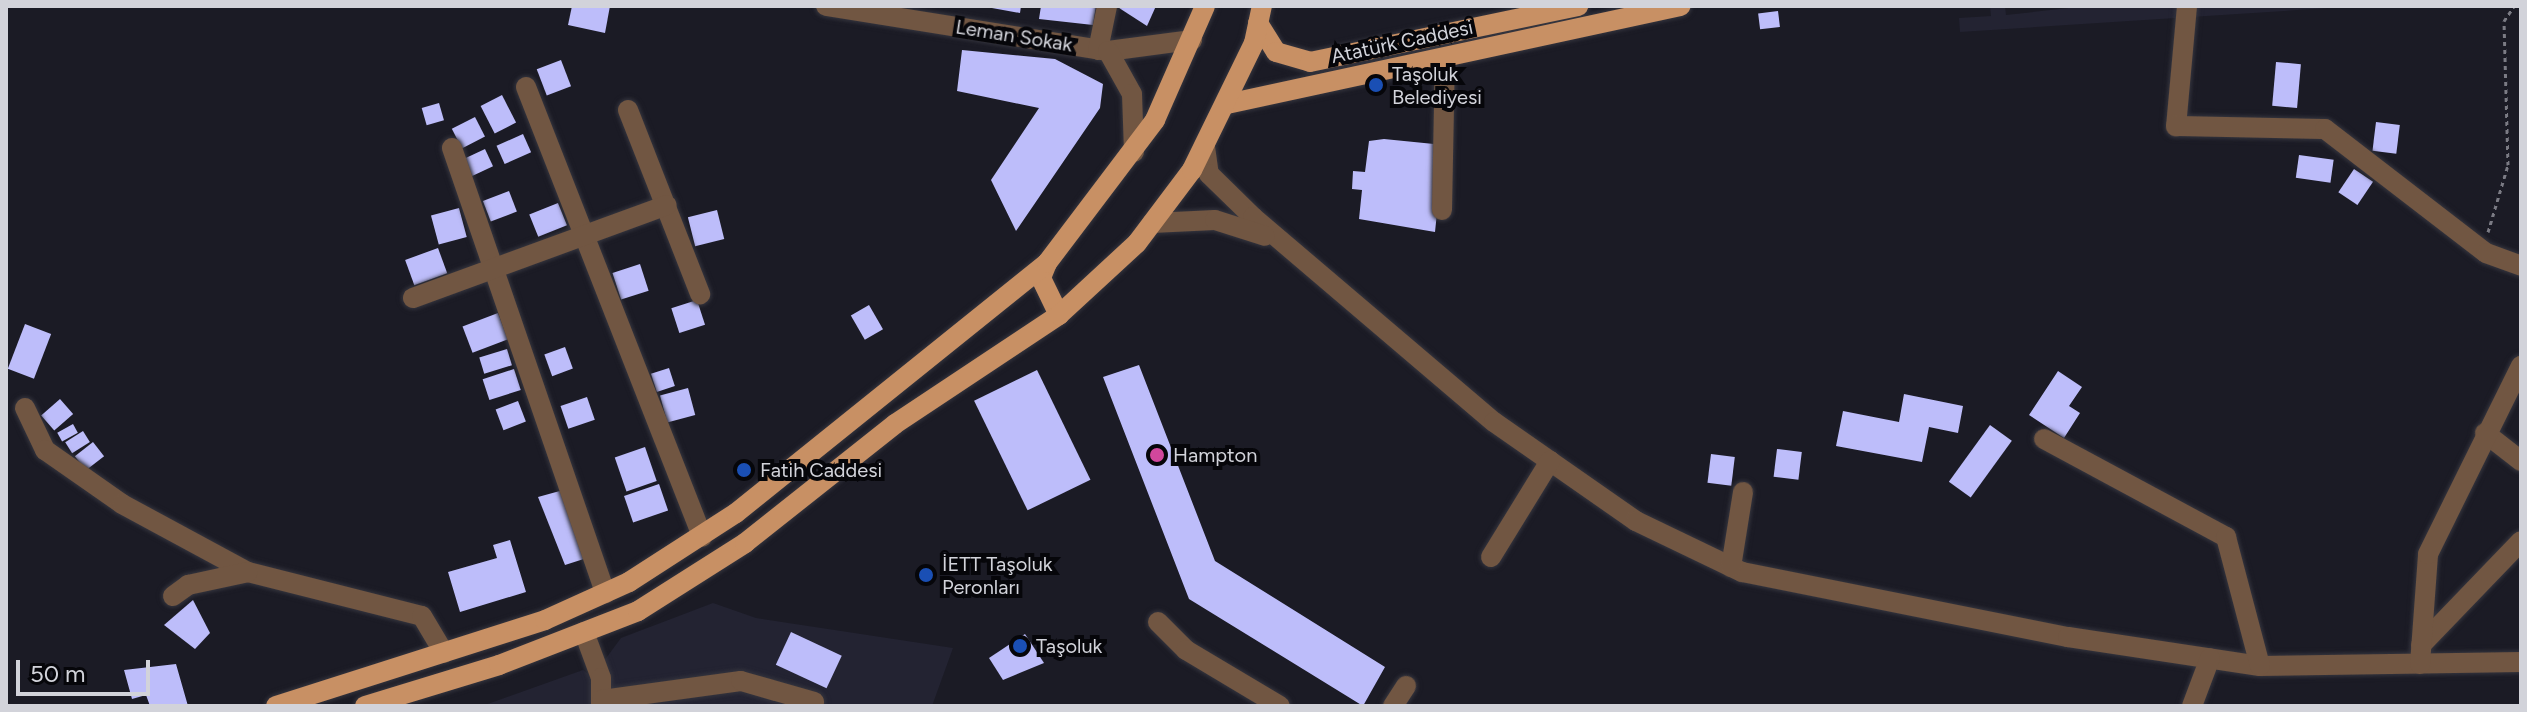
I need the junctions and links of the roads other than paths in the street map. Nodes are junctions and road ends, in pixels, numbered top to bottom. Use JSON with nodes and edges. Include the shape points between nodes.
{"nodes":[{"id":1,"x":826,"y":6,"type":"edge"},
{"id":2,"x":1107,"y":6,"type":"edge"},
{"id":3,"x":1205,"y":6,"type":"edge"},
{"id":4,"x":1578,"y":6,"type":"edge"},
{"id":5,"x":1681,"y":6,"type":"edge"},
{"id":6,"x":2187,"y":6,"type":"edge"},
{"id":7,"x":1260,"y":15,"type":"edge"},
{"id":8,"x":1192,"y":40,"type":"junction"},
{"id":9,"x":1103,"y":50,"type":"junction"},
{"id":10,"x":1445,"y":58,"type":"junction"},
{"id":11,"x":526,"y":87,"type":"dead end"},
{"id":12,"x":1227,"y":104,"type":"junction"},
{"id":13,"x":628,"y":110,"type":"dead end"},
{"id":14,"x":1205,"y":147,"type":"junction"},
{"id":15,"x":452,"y":148,"type":"dead end"},
{"id":16,"x":1134,"y":152,"type":"junction"},
{"id":17,"x":667,"y":205,"type":"junction"},
{"id":18,"x":1442,"y":210,"type":"dead end"},
{"id":19,"x":1152,"y":223,"type":"junction"},
{"id":20,"x":584,"y":233,"type":"junction"},
{"id":21,"x":1282,"y":245,"type":"junction"},
{"id":22,"x":1047,"y":263,"type":"junction"},
{"id":23,"x":2521,"y":266,"type":"edge"},
{"id":24,"x":493,"y":270,"type":"junction"},
{"id":25,"x":700,"y":294,"type":"dead end"},
{"id":26,"x":413,"y":298,"type":"dead end"},
{"id":27,"x":1059,"y":315,"type":"junction"},
{"id":28,"x":2521,"y":366,"type":"edge"},
{"id":29,"x":25,"y":408,"type":"dead end"},
{"id":30,"x":2485,"y":433,"type":"junction"},
{"id":31,"x":2044,"y":439,"type":"dead end"},
{"id":32,"x":1550,"y":461,"type":"junction"},
{"id":33,"x":2521,"y":461,"type":"edge"},
{"id":34,"x":1743,"y":492,"type":"dead end"},
{"id":35,"x":702,"y":537,"type":"junction"},
{"id":36,"x":2521,"y":541,"type":"edge"},
{"id":37,"x":1491,"y":557,"type":"dead end"},
{"id":38,"x":1731,"y":567,"type":"junction"},
{"id":39,"x":248,"y":572,"type":"junction"},
{"id":40,"x":605,"y":593,"type":"junction"},
{"id":41,"x":173,"y":596,"type":"dead end"},
{"id":42,"x":1158,"y":622,"type":"dead end"},
{"id":43,"x":584,"y":632,"type":"junction"},
{"id":44,"x":444,"y":653,"type":"junction"},
{"id":45,"x":2421,"y":654,"type":"junction"},
{"id":46,"x":2210,"y":658,"type":"junction"},
{"id":47,"x":2521,"y":662,"type":"edge"},
{"id":48,"x":2260,"y":666,"type":"junction"},
{"id":49,"x":1406,"y":686,"type":"dead end"},
{"id":50,"x":814,"y":702,"type":"dead end"},
{"id":51,"x":602,"y":703,"type":"edge"},
{"id":52,"x":2197,"y":704,"type":"edge"},
{"id":53,"x":276,"y":706,"type":"edge"},
{"id":54,"x":365,"y":706,"type":"edge"},
{"id":55,"x":1280,"y":706,"type":"edge"},
{"id":56,"x":1393,"y":706,"type":"edge"}],
"edges":[{"from":1,"to":9,"type":"street","name":"Leman Sokak"},
{"from":2,"to":9,"type":"street"},
{"from":3,"to":8,"type":"main road"},
{"from":4,"to":7,"type":"main road","name":"Atatürk Caddesi","via":[[1310,62],[1276,52]]},
{"from":5,"to":10,"type":"main road","name":"Atatürk Caddesi"},
{"from":6,"to":23,"type":"street","via":[[2176,126],[2325,129],[2486,253]]},
{"from":7,"to":12,"type":"main road"},
{"from":8,"to":9,"type":"street","name":"Leman Sokak"},
{"from":8,"to":16,"type":"main road"},
{"from":9,"to":16,"type":"street","via":[[1132,94]]},
{"from":10,"to":12,"type":"main road","name":"Atatürk Caddesi"},
{"from":10,"to":18,"type":"street"},
{"from":11,"to":20,"type":"street"},
{"from":12,"to":14,"type":"main road"},
{"from":13,"to":17,"type":"street"},
{"from":14,"to":19,"type":"main road"},
{"from":14,"to":21,"type":"street","via":[[1209,174]]},
{"from":15,"to":24,"type":"street"},
{"from":16,"to":22,"type":"main road"},
{"from":17,"to":20,"type":"street"},
{"from":17,"to":25,"type":"street"},
{"from":19,"to":21,"type":"street","via":[[1185,218],[1234,223]]},
{"from":19,"to":27,"type":"main road"},
{"from":20,"to":24,"type":"street"},
{"from":20,"to":35,"type":"street"},
{"from":21,"to":32,"type":"street"},
{"from":22,"to":27,"type":"main road","via":[[1041,278]]},
{"from":22,"to":35,"type":"main road"},
{"from":24,"to":26,"type":"street"},
{"from":24,"to":40,"type":"street"},
{"from":27,"to":43,"type":"main road","via":[[860,453],[745,543],[638,611]]},
{"from":28,"to":30,"type":"street"},
{"from":29,"to":39,"type":"street","via":[[45,450],[122,504]]},
{"from":30,"to":33,"type":"street"},
{"from":30,"to":45,"type":"street","via":[[2428,554]]},
{"from":31,"to":48,"type":"street","via":[[2226,537]]},
{"from":32,"to":37,"type":"street"},
{"from":32,"to":38,"type":"street","via":[[1636,521]]},
{"from":34,"to":38,"type":"street"},
{"from":35,"to":40,"type":"main road"},
{"from":36,"to":45,"type":"street"},
{"from":38,"to":46,"type":"street","via":[[2068,637]]},
{"from":39,"to":41,"type":"street","via":[[188,585]]},
{"from":39,"to":44,"type":"street","via":[[422,616]]},
{"from":40,"to":44,"type":"main road"},
{"from":42,"to":55,"type":"street","via":[[1186,650]]},
{"from":43,"to":51,"type":"street"},
{"from":43,"to":54,"type":"main road"},
{"from":44,"to":53,"type":"main road"},
{"from":45,"to":47,"type":"street"},
{"from":45,"to":48,"type":"street"},
{"from":46,"to":48,"type":"street"},
{"from":46,"to":52,"type":"street"},
{"from":49,"to":56,"type":"street"},
{"from":50,"to":51,"type":"street","via":[[741,681]]}]}
